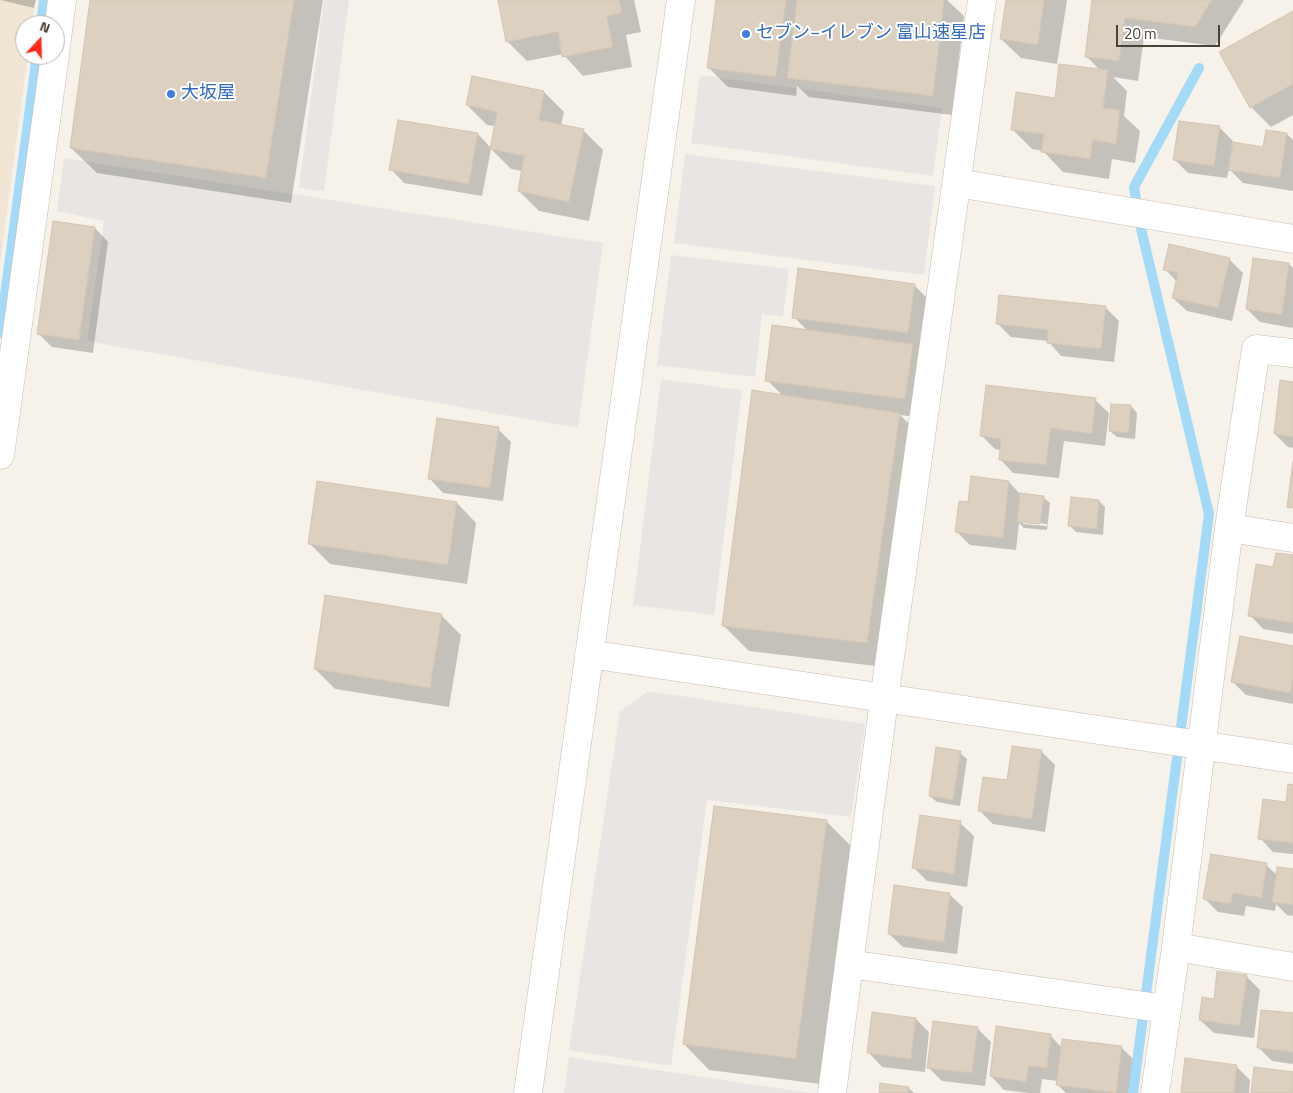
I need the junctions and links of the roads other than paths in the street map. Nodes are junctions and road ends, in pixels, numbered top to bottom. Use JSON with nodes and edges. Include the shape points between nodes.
{"nodes":[{"id":1,"x":62,"y":0,"type":"edge"},
{"id":2,"x":681,"y":0,"type":"edge"},
{"id":3,"x":982,"y":0,"type":"edge"},
{"id":4,"x":60,"y":15,"type":"edge"},
{"id":5,"x":54,"y":65,"type":"edge"},
{"id":6,"x":956,"y":183,"type":"junction"},
{"id":7,"x":1293,"y":239,"type":"edge"},
{"id":8,"x":1293,"y":353,"type":"edge"},
{"id":9,"x":0,"y":455,"type":"edge"},
{"id":10,"x":1229,"y":528,"type":"junction"},
{"id":11,"x":1293,"y":538,"type":"edge"},
{"id":12,"x":589,"y":654,"type":"junction"},
{"id":13,"x":884,"y":700,"type":"junction"},
{"id":14,"x":1200,"y":745,"type":"junction"},
{"id":15,"x":1293,"y":759,"type":"edge"},
{"id":16,"x":1176,"y":948,"type":"junction"},
{"id":17,"x":849,"y":964,"type":"junction"},
{"id":18,"x":1293,"y":967,"type":"edge"},
{"id":19,"x":1166,"y":1009,"type":"junction"},
{"id":20,"x":528,"y":1093,"type":"edge"},
{"id":21,"x":832,"y":1093,"type":"edge"},
{"id":22,"x":1155,"y":1093,"type":"edge"}],
"edges":[{"from":1,"to":4,"type":"street"},
{"from":2,"to":12,"type":"street"},
{"from":3,"to":6,"type":"street"},
{"from":5,"to":9,"type":"street"},
{"from":6,"to":7,"type":"street"},
{"from":6,"to":13,"type":"street"},
{"from":8,"to":10,"type":"street","via":[[1256,349]]},
{"from":10,"to":11,"type":"street"},
{"from":10,"to":14,"type":"street"},
{"from":12,"to":13,"type":"street"},
{"from":12,"to":20,"type":"street"},
{"from":13,"to":14,"type":"street"},
{"from":13,"to":17,"type":"street"},
{"from":14,"to":15,"type":"street"},
{"from":14,"to":16,"type":"street"},
{"from":16,"to":18,"type":"street"},
{"from":16,"to":19,"type":"street"},
{"from":17,"to":19,"type":"street"},
{"from":17,"to":21,"type":"street"},
{"from":19,"to":22,"type":"street"}]}
